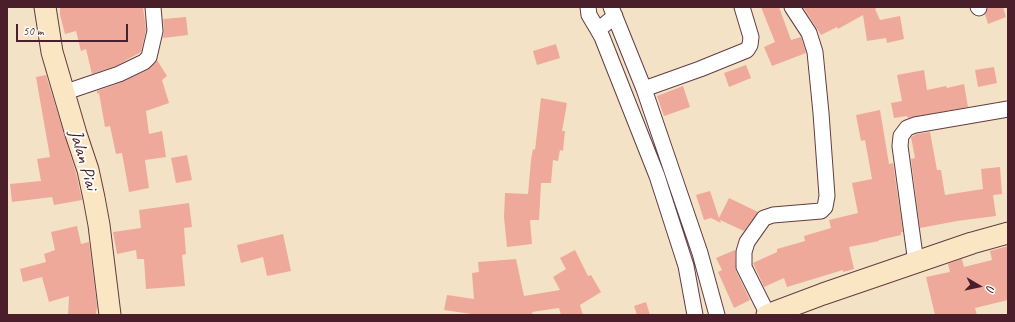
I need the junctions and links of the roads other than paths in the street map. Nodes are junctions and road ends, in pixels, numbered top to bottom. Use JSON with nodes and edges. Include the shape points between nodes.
{"nodes":[{"id":1,"x":45,"y":7,"type":"edge"},
{"id":2,"x":152,"y":7,"type":"edge"},
{"id":3,"x":588,"y":7,"type":"edge"},
{"id":4,"x":742,"y":7,"type":"edge"},
{"id":5,"x":792,"y":7,"type":"edge"},
{"id":6,"x":613,"y":11,"type":"edge"},
{"id":7,"x":598,"y":30,"type":"junction"},
{"id":8,"x":644,"y":89,"type":"junction"},
{"id":9,"x":63,"y":93,"type":"junction"},
{"id":10,"x":1008,"y":109,"type":"edge"},
{"id":11,"x":1008,"y":233,"type":"edge"},
{"id":12,"x":700,"y":253,"type":"junction"},
{"id":13,"x":916,"y":263,"type":"junction"},
{"id":14,"x":686,"y":266,"type":"junction"},
{"id":15,"x":110,"y":315,"type":"edge"},
{"id":16,"x":695,"y":315,"type":"edge"},
{"id":17,"x":717,"y":315,"type":"edge"},
{"id":18,"x":768,"y":315,"type":"edge"}],
"edges":[{"from":1,"to":9,"type":"street","name":"Jalan Piai","via":[[52,52]]},
{"from":2,"to":9,"type":"street","via":[[155,31],[149,57],[144,62],[119,74]]},
{"from":3,"to":7,"type":"street","via":[[589,15]]},
{"from":4,"to":8,"type":"street","via":[[751,37],[747,50]]},
{"from":5,"to":18,"type":"street","via":[[809,33],[815,52],[828,196],[821,212],[773,215],[764,218],[747,242],[744,267]]},
{"from":6,"to":7,"type":"street"},
{"from":6,"to":8,"type":"street"},
{"from":7,"to":14,"type":"street","via":[[657,176]]},
{"from":8,"to":12,"type":"street"},
{"from":9,"to":15,"type":"street","name":"Jalan Piai","via":[[88,170],[94,198]]},
{"from":10,"to":13,"type":"street","via":[[915,125],[907,128],[901,136],[900,146]]},
{"from":11,"to":13,"type":"street"},
{"from":12,"to":14,"type":"street"},
{"from":12,"to":17,"type":"street"},
{"from":13,"to":18,"type":"street"},
{"from":14,"to":16,"type":"street"}]}
